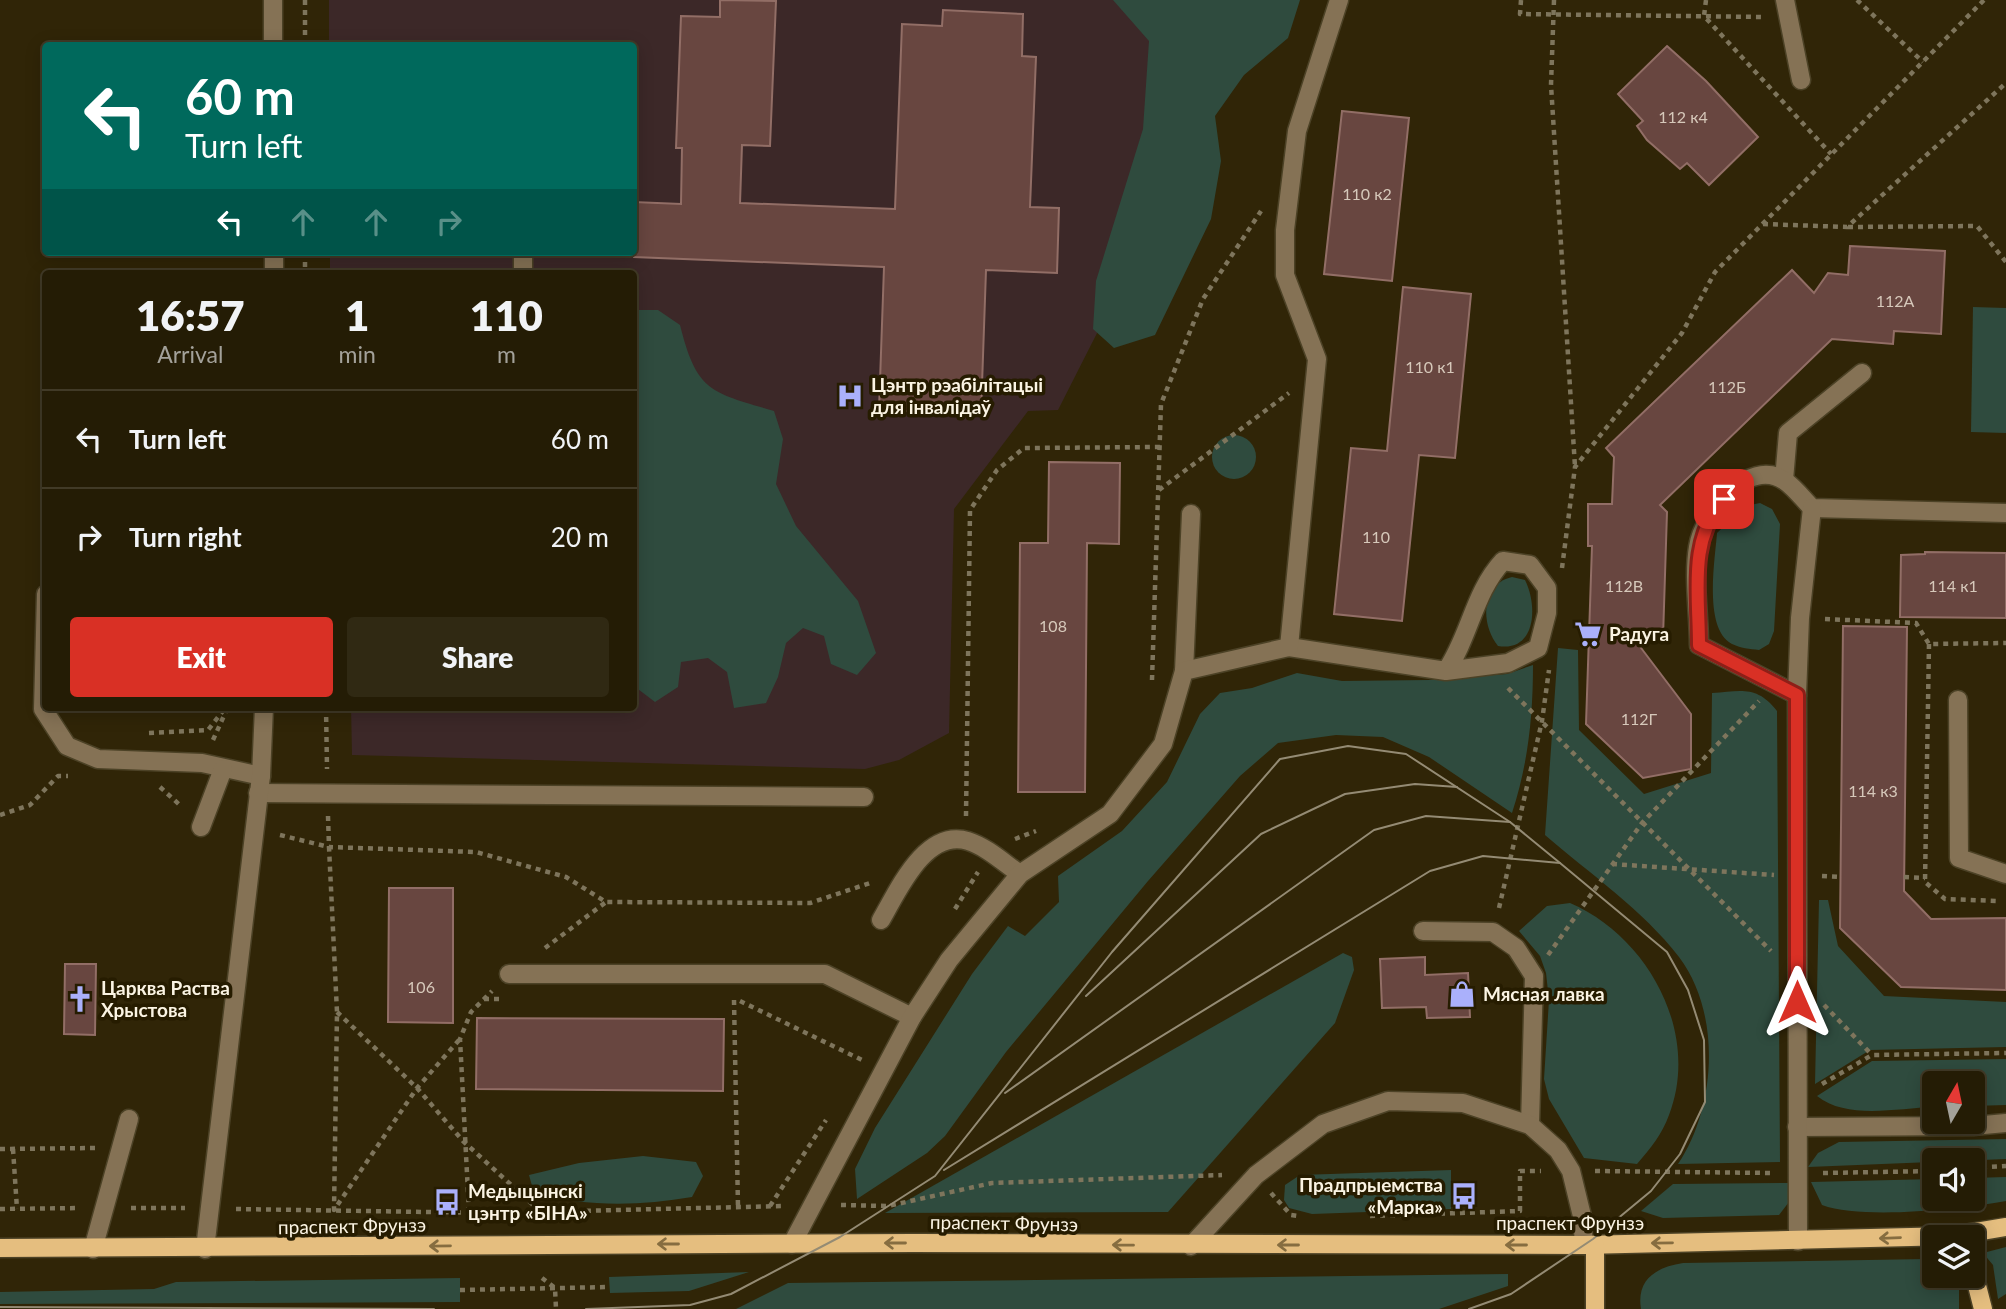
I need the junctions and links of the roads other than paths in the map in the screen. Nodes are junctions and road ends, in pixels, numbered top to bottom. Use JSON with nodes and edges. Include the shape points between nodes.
{"nodes":[{"id":1,"x":273,"y":0,"type":"edge"},
{"id":2,"x":1339,"y":0,"type":"edge"},
{"id":3,"x":1786,"y":8,"type":"edge"},
{"id":4,"x":274,"y":42,"type":"edge"},
{"id":5,"x":1801,"y":80,"type":"dead end"},
{"id":6,"x":1862,"y":373,"type":"dead end"},
{"id":7,"x":1784,"y":480,"type":"junction"},
{"id":8,"x":1812,"y":508,"type":"junction"},
{"id":9,"x":2006,"y":513,"type":"edge"},
{"id":10,"x":1191,"y":514,"type":"dead end"},
{"id":11,"x":1289,"y":646,"type":"junction"},
{"id":12,"x":1184,"y":671,"type":"junction"},
{"id":13,"x":1446,"y":671,"type":"junction"},
{"id":14,"x":1797,"y":695,"type":"junction"},
{"id":15,"x":1958,"y":700,"type":"dead end"},
{"id":16,"x":44,"y":711,"type":"edge"},
{"id":17,"x":264,"y":711,"type":"edge"},
{"id":18,"x":223,"y":769,"type":"junction"},
{"id":19,"x":260,"y":784,"type":"junction"},
{"id":20,"x":864,"y":797,"type":"dead end"},
{"id":21,"x":201,"y":827,"type":"dead end"},
{"id":22,"x":1020,"y":874,"type":"junction"},
{"id":23,"x":2006,"y":874,"type":"edge"},
{"id":24,"x":881,"y":920,"type":"dead end"},
{"id":25,"x":1423,"y":931,"type":"dead end"},
{"id":26,"x":509,"y":974,"type":"road end"},
{"id":27,"x":912,"y":1017,"type":"junction"},
{"id":28,"x":129,"y":1119,"type":"dead end"},
{"id":29,"x":2006,"y":1123,"type":"edge"},
{"id":30,"x":1530,"y":1125,"type":"junction"},
{"id":31,"x":1797,"y":1127,"type":"junction"},
{"id":32,"x":2006,"y":1227,"type":"edge"},
{"id":33,"x":1985,"y":1231,"type":"edge"},
{"id":34,"x":1922,"y":1238,"type":"edge"},
{"id":35,"x":1798,"y":1241,"type":"junction"},
{"id":36,"x":792,"y":1244,"type":"junction"},
{"id":37,"x":1590,"y":1245,"type":"junction"},
{"id":38,"x":1191,"y":1246,"type":"junction"},
{"id":39,"x":0,"y":1248,"type":"edge"},
{"id":40,"x":93,"y":1249,"type":"junction"},
{"id":41,"x":205,"y":1249,"type":"junction"},
{"id":42,"x":1978,"y":1288,"type":"edge"},
{"id":43,"x":1595,"y":1309,"type":"edge"},
{"id":44,"x":1983,"y":1309,"type":"edge"}],
"edges":[{"from":1,"to":4,"type":"street"},
{"from":2,"to":11,"type":"street","via":[[1297,131],[1285,230],[1285,275],[1317,359]]},
{"from":3,"to":5,"type":"street"},
{"from":6,"to":7,"type":"street","via":[[1788,433]]},
{"from":7,"to":8,"type":"street"},
{"from":7,"to":14,"type":"street","via":[[1762,476],[1736,485],[1712,513],[1698,546],[1699,645]]},
{"from":8,"to":9,"type":"street"},
{"from":8,"to":14,"type":"street"},
{"from":10,"to":12,"type":"street"},
{"from":11,"to":12,"type":"street"},
{"from":11,"to":13,"type":"street"},
{"from":12,"to":22,"type":"street","via":[[1163,744],[1110,814]]},
{"from":13,"to":13,"type":"street","via":[[1508,663],[1538,648],[1547,613],[1547,588],[1530,565],[1503,561],[1487,579],[1461,649]]},
{"from":14,"to":31,"type":"street"},
{"from":15,"to":23,"type":"street","via":[[1959,858]]},
{"from":16,"to":18,"type":"street","via":[[67,746],[98,759],[202,763]]},
{"from":17,"to":19,"type":"street"},
{"from":18,"to":19,"type":"street"},
{"from":18,"to":21,"type":"street"},
{"from":19,"to":20,"type":"street"},
{"from":19,"to":41,"type":"street"},
{"from":22,"to":24,"type":"street","via":[[966,840],[935,844],[911,870]]},
{"from":22,"to":27,"type":"street","via":[[948,960]]},
{"from":25,"to":30,"type":"street","via":[[1493,932],[1516,948],[1534,976]]},
{"from":26,"to":27,"type":"street","via":[[825,974]]},
{"from":27,"to":36,"type":"street"},
{"from":28,"to":40,"type":"street"},
{"from":29,"to":31,"type":"street"},
{"from":30,"to":37,"type":"street","via":[[1558,1150],[1571,1171]]},
{"from":30,"to":38,"type":"street","via":[[1463,1103],[1388,1101],[1323,1124],[1256,1175]]},
{"from":31,"to":35,"type":"street"},
{"from":32,"to":33,"type":"main road","name":"праспект Фрунзэ"},
{"from":34,"to":35,"type":"main road","name":"праспект Фрунзэ","one_way":true},
{"from":35,"to":37,"type":"main road","name":"праспект Фрунзэ","one_way":true},
{"from":38,"to":36,"type":"main road","name":"праспект Фрунзэ","one_way":true},
{"from":36,"to":41,"type":"main road","name":"праспект Фрунзэ","one_way":true},
{"from":37,"to":38,"type":"main road","name":"праспект Фрунзэ","one_way":true},
{"from":37,"to":43,"type":"main road"},
{"from":39,"to":40,"type":"main road","name":"праспект Фрунзэ"},
{"from":40,"to":41,"type":"main road","name":"праспект Фрунзэ"},
{"from":42,"to":44,"type":"main road"}]}
